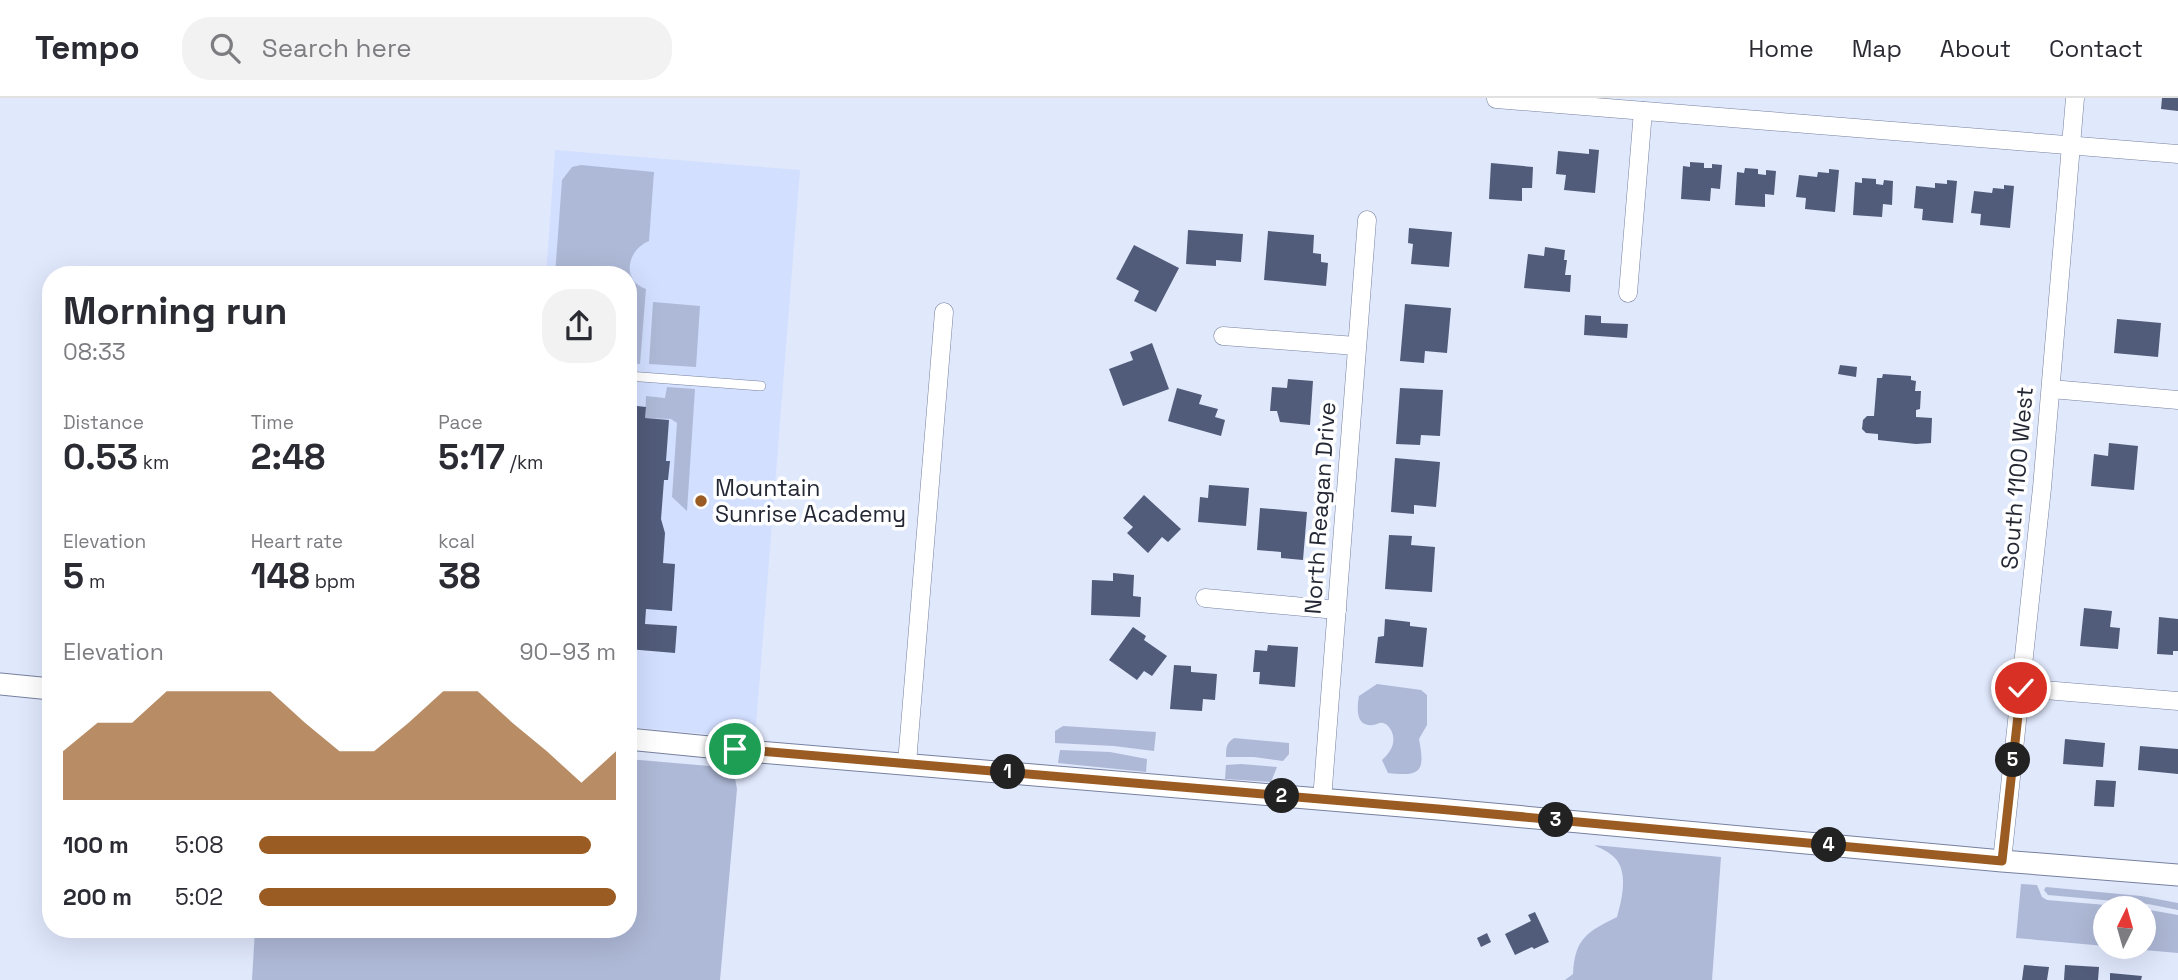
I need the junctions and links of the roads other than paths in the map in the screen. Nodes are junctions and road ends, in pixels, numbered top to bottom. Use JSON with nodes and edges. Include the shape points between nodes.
{"nodes":[{"id":1,"x":2075,"y":98,"type":"edge"},
{"id":2,"x":1496,"y":99,"type":"edge"},
{"id":3,"x":1643,"y":111,"type":"junction"},
{"id":4,"x":2071,"y":144,"type":"junction"},
{"id":5,"x":2178,"y":154,"type":"edge"},
{"id":6,"x":1367,"y":220,"type":"dead end"},
{"id":7,"x":1628,"y":293,"type":"dead end"},
{"id":8,"x":944,"y":312,"type":"dead end"},
{"id":9,"x":1223,"y":336,"type":"dead end"},
{"id":10,"x":1356,"y":346,"type":"junction"},
{"id":11,"x":637,"y":377,"type":"edge"},
{"id":12,"x":761,"y":386,"type":"dead end"},
{"id":13,"x":2051,"y":389,"type":"junction"},
{"id":14,"x":2178,"y":400,"type":"edge"},
{"id":15,"x":1205,"y":598,"type":"dead end"},
{"id":16,"x":1336,"y":610,"type":"junction"},
{"id":17,"x":0,"y":684,"type":"edge"},
{"id":18,"x":42,"y":688,"type":"edge"},
{"id":19,"x":2021,"y":688,"type":"junction"},
{"id":20,"x":2178,"y":701,"type":"edge"},
{"id":21,"x":637,"y":740,"type":"edge"},
{"id":22,"x":907,"y":763,"type":"junction"},
{"id":23,"x":1322,"y":800,"type":"junction"},
{"id":24,"x":2002,"y":861,"type":"junction"},
{"id":25,"x":2178,"y":875,"type":"edge"}],
"edges":[{"from":1,"to":4,"type":"street","name":"South 1100 West"},
{"from":2,"to":3,"type":"street"},
{"from":3,"to":4,"type":"street"},
{"from":3,"to":7,"type":"street"},
{"from":4,"to":5,"type":"street"},
{"from":4,"to":13,"type":"street","name":"South 1100 West"},
{"from":6,"to":10,"type":"street","name":"North Reagan Drive"},
{"from":8,"to":22,"type":"street"},
{"from":9,"to":10,"type":"street"},
{"from":10,"to":16,"type":"street","name":"North Reagan Drive"},
{"from":11,"to":12,"type":"lane"},
{"from":13,"to":14,"type":"street"},
{"from":13,"to":19,"type":"street","name":"South 1100 West"},
{"from":15,"to":16,"type":"street"},
{"from":16,"to":23,"type":"street","name":"North Reagan Drive"},
{"from":17,"to":18,"type":"street"},
{"from":19,"to":20,"type":"street"},
{"from":19,"to":24,"type":"street","name":"South 1100 West"},
{"from":21,"to":22,"type":"street"},
{"from":22,"to":23,"type":"street"},
{"from":23,"to":24,"type":"street"},
{"from":24,"to":25,"type":"street"}]}
